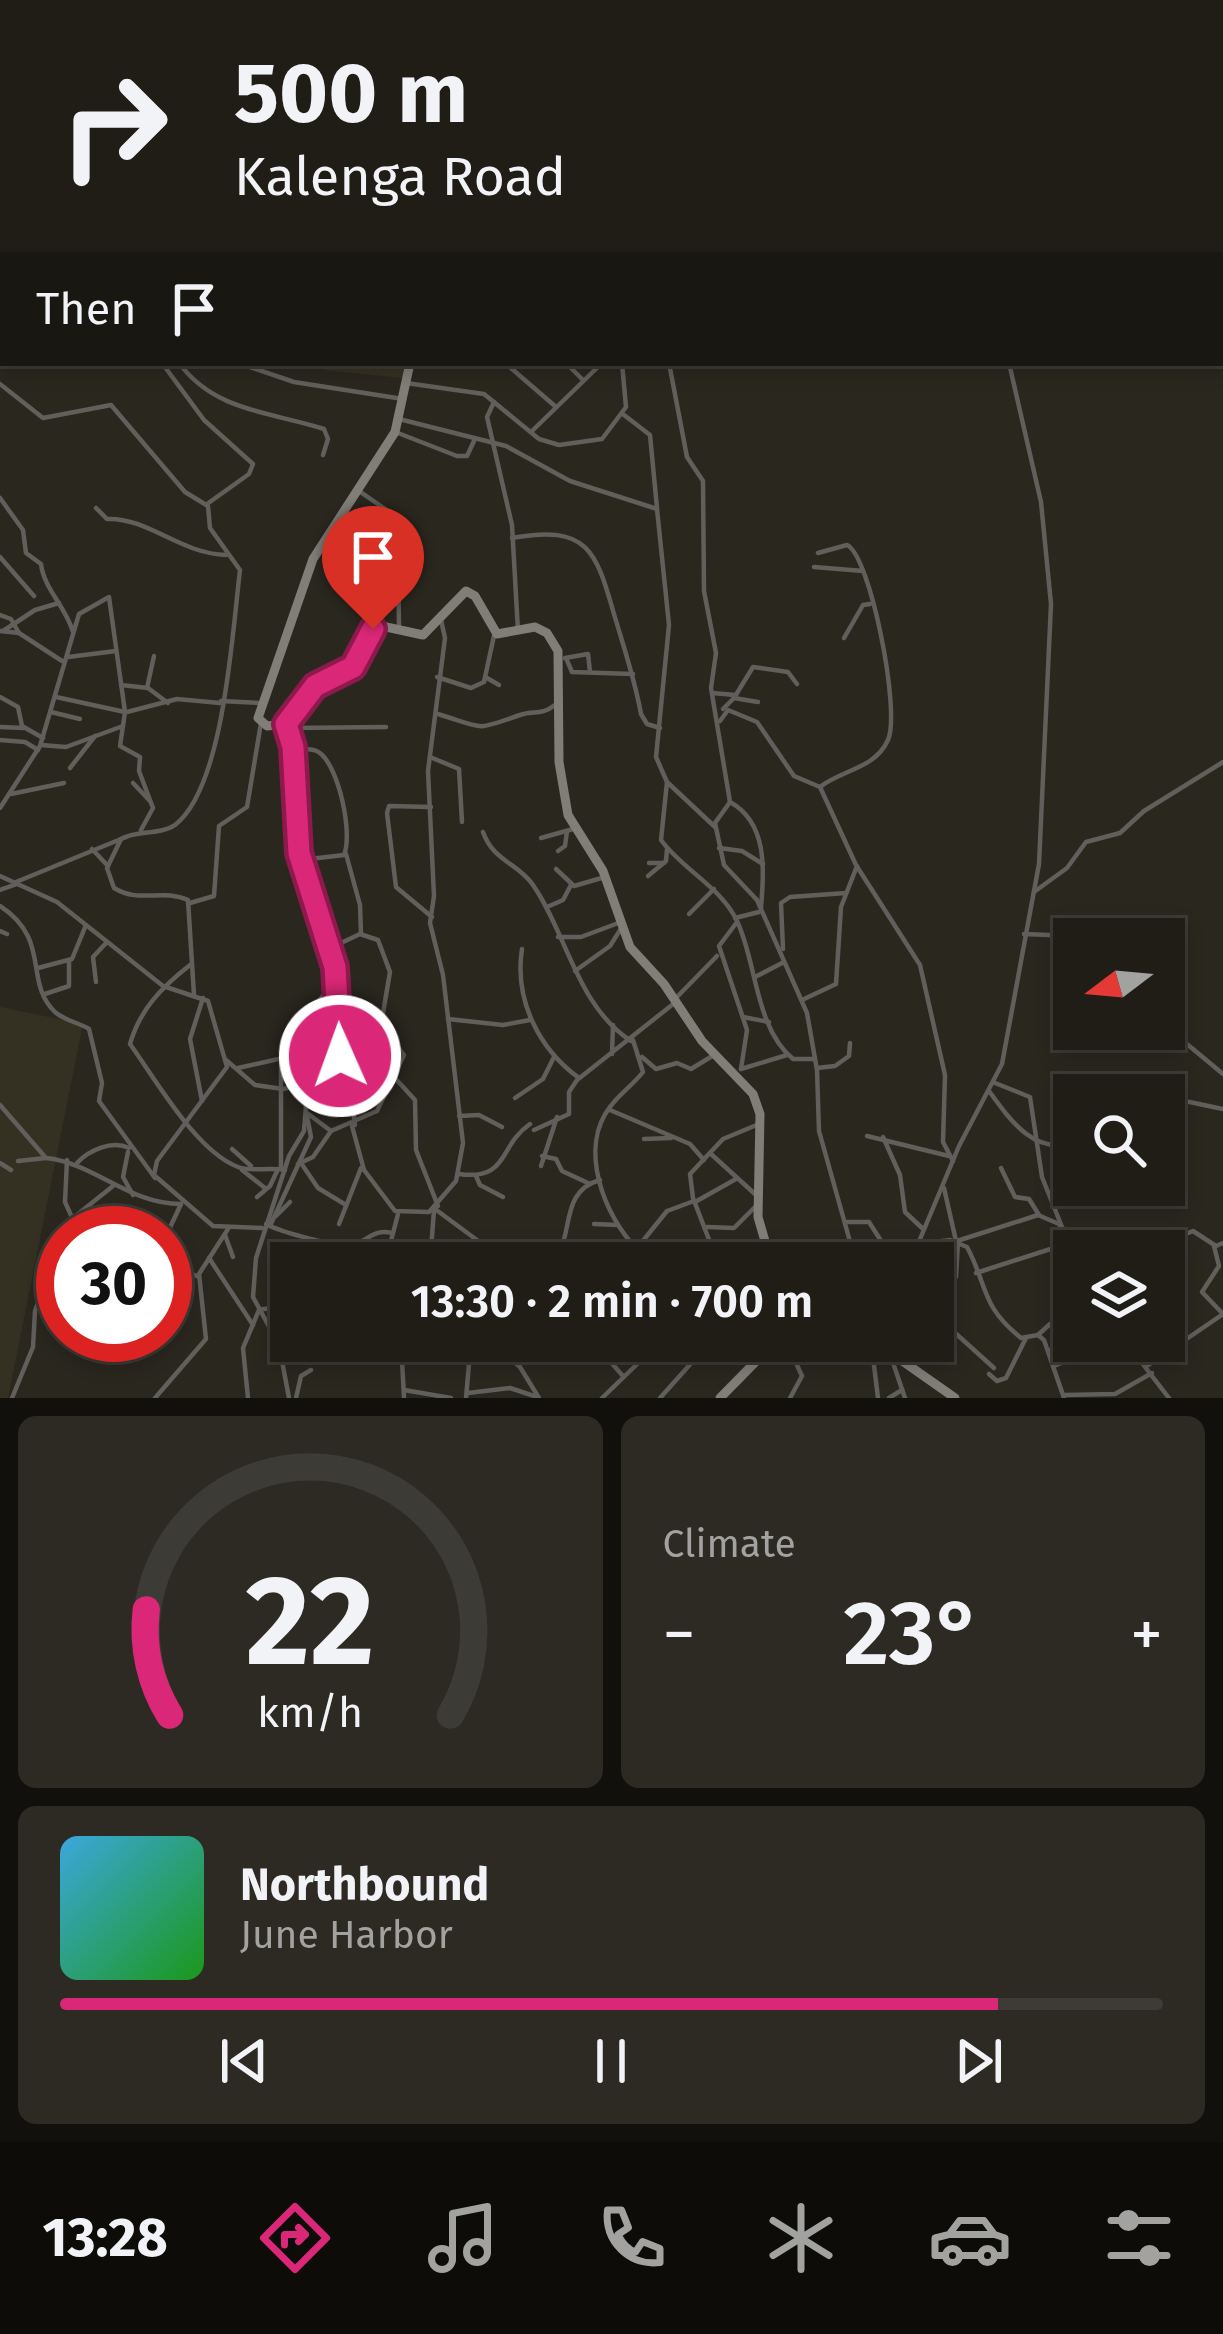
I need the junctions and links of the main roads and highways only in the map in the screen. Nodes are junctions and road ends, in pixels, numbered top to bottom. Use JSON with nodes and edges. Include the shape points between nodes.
{"nodes":[{"id":1,"x":409,"y":366,"type":"edge"},
{"id":2,"x":765,"y":1242,"type":"edge"},
{"id":3,"x":755,"y":1362,"type":"edge"},
{"id":4,"x":902,"y":1362,"type":"edge"},
{"id":5,"x":720,"y":1398,"type":"edge"},
{"id":6,"x":955,"y":1398,"type":"edge"}],
"edges":[{"from":1,"to":2,"type":"main road","via":[[395,432],[304,578],[259,703],[261,723],[286,726],[315,686],[353,667],[377,625],[423,635],[470,592],[495,632],[538,628],[562,655],[559,761],[571,830],[605,877],[634,953],[739,1070],[757,1104],[756,1200]]},
{"from":3,"to":5,"type":"main road"},
{"from":4,"to":6,"type":"main road"}]}
